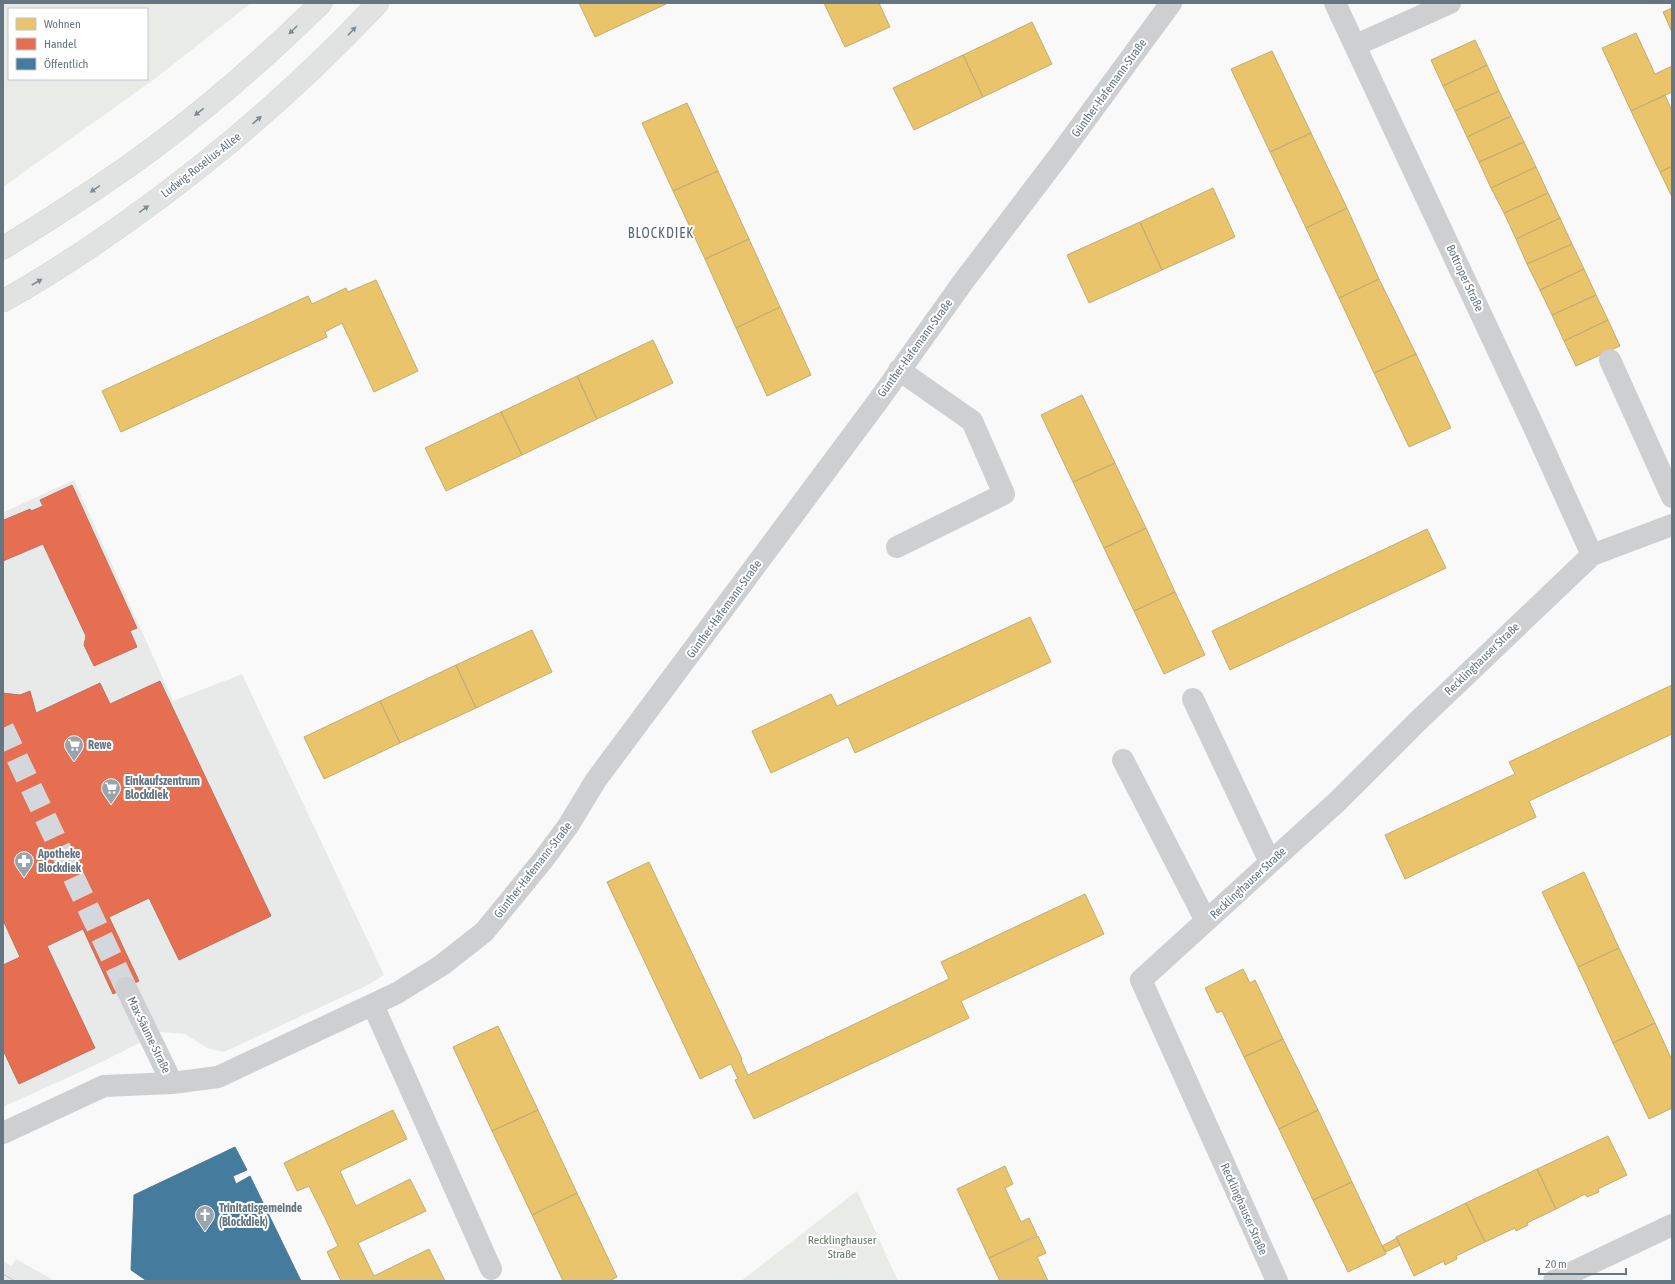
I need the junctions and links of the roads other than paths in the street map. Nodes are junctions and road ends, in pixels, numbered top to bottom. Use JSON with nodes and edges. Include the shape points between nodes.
{"nodes":[{"id":1,"x":321,"y":3,"type":"edge"},
{"id":2,"x":378,"y":3,"type":"edge"},
{"id":3,"x":1171,"y":3,"type":"edge"},
{"id":4,"x":1335,"y":3,"type":"edge"},
{"id":5,"x":1450,"y":3,"type":"edge"},
{"id":6,"x":1356,"y":45,"type":"junction"},
{"id":7,"x":3,"y":248,"type":"edge"},
{"id":8,"x":3,"y":301,"type":"edge"},
{"id":9,"x":1610,"y":360,"type":"dead end"},
{"id":10,"x":899,"y":370,"type":"junction"},
{"id":11,"x":1672,"y":497,"type":"edge"},
{"id":12,"x":1672,"y":525,"type":"edge"},
{"id":13,"x":897,"y":547,"type":"dead end"},
{"id":14,"x":1592,"y":555,"type":"junction"},
{"id":15,"x":1193,"y":699,"type":"dead end"},
{"id":16,"x":1123,"y":760,"type":"dead end"},
{"id":17,"x":1270,"y":862,"type":"junction"},
{"id":18,"x":1206,"y":922,"type":"junction"},
{"id":19,"x":126,"y":988,"type":"tunnel mouth"},
{"id":20,"x":373,"y":1005,"type":"junction"},
{"id":21,"x":172,"y":1083,"type":"junction"},
{"id":22,"x":3,"y":1133,"type":"edge"},
{"id":23,"x":1672,"y":1225,"type":"edge"},
{"id":24,"x":491,"y":1269,"type":"dead end"},
{"id":25,"x":1277,"y":1281,"type":"edge"},
{"id":26,"x":1554,"y":1281,"type":"edge"}],
"edges":[{"from":1,"to":7,"type":"main road","one_way":true,"via":[[230,88],[156,146],[76,203]]},
{"from":8,"to":2,"type":"main road","name":"Ludwig-Roselius-Allee","one_way":true,"via":[[80,255],[184,181],[260,118],[336,48]]},
{"from":3,"to":10,"type":"street","name":"Günther-Hafemann-Straße"},
{"from":4,"to":6,"type":"street","name":"Bottroper Straße"},
{"from":5,"to":6,"type":"street"},
{"from":6,"to":14,"type":"street","name":"Bottroper Straße"},
{"from":9,"to":11,"type":"street"},
{"from":10,"to":13,"type":"street","via":[[972,421],[1004,494]]},
{"from":10,"to":20,"type":"street","name":"Günther-Hafemann-Straße","via":[[596,780],[568,826],[543,860],[484,932],[442,965]]},
{"from":12,"to":14,"type":"street"},
{"from":14,"to":17,"type":"street","name":"Recklinghauser Straße","via":[[1412,726],[1339,800]]},
{"from":15,"to":17,"type":"street"},
{"from":16,"to":18,"type":"street"},
{"from":17,"to":18,"type":"street","name":"Recklinghauser Straße"},
{"from":18,"to":25,"type":"street","name":"Recklinghauser Straße","via":[[1141,980]]},
{"from":19,"to":21,"type":"street","name":"Max-Säume-Straße"},
{"from":20,"to":21,"type":"street","name":"Günther-Hafemann-Straße","via":[[218,1077]]},
{"from":20,"to":24,"type":"street"},
{"from":21,"to":22,"type":"street","name":"Günther-Hafemann-Straße","via":[[104,1086]]},
{"from":23,"to":26,"type":"street"}]}
